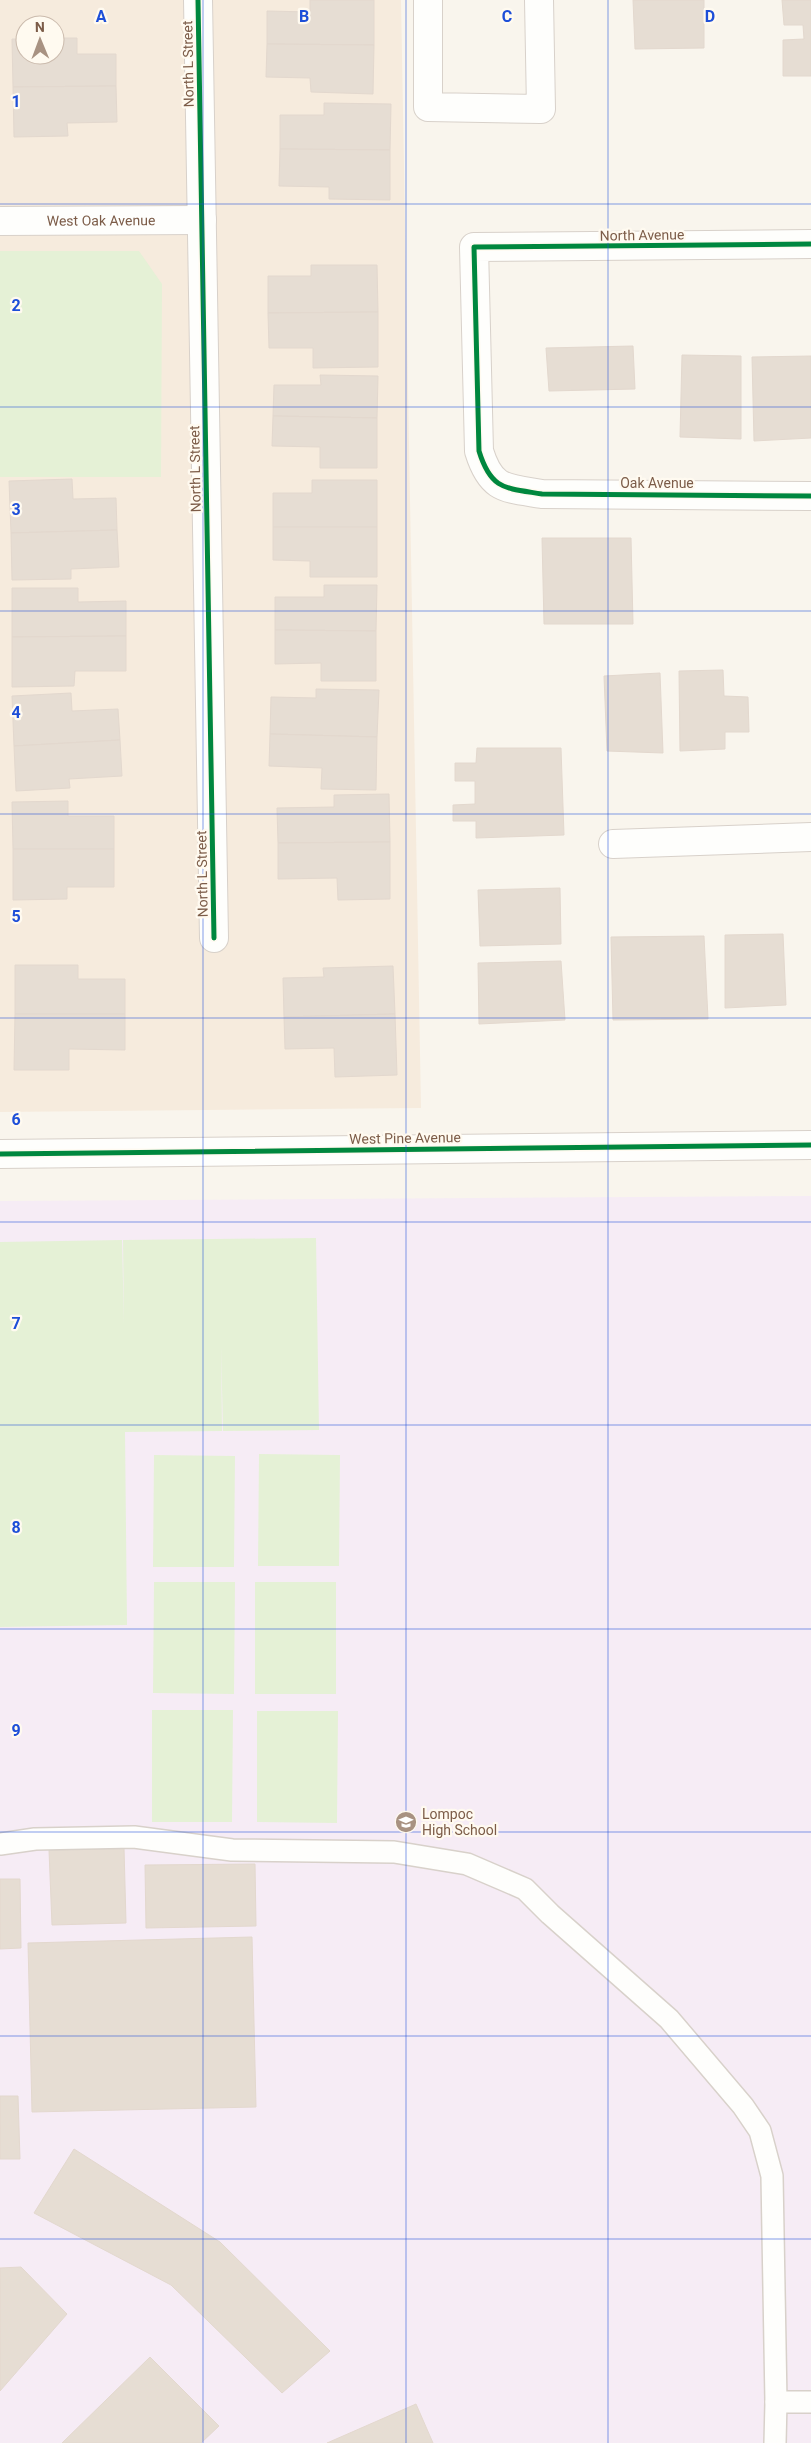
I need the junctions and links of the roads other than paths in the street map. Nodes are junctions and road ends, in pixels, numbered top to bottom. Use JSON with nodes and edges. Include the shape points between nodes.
{"nodes":[{"id":1,"x":198,"y":0,"type":"edge"},
{"id":2,"x":428,"y":0,"type":"edge"},
{"id":3,"x":539,"y":0,"type":"edge"},
{"id":4,"x":202,"y":220,"type":"junction"},
{"id":5,"x":0,"y":222,"type":"edge"},
{"id":6,"x":811,"y":244,"type":"edge"},
{"id":7,"x":503,"y":488,"type":"joint"},
{"id":8,"x":811,"y":496,"type":"edge"},
{"id":9,"x":811,"y":837,"type":"edge"},
{"id":10,"x":613,"y":844,"type":"dead end"},
{"id":11,"x":214,"y":938,"type":"dead end"},
{"id":12,"x":811,"y":1145,"type":"edge"},
{"id":13,"x":0,"y":1154,"type":"edge"},
{"id":14,"x":0,"y":1844,"type":"edge"},
{"id":15,"x":776,"y":2402,"type":"junction"},
{"id":16,"x":811,"y":2402,"type":"edge"},
{"id":17,"x":775,"y":2443,"type":"edge"}],
"edges":[{"from":1,"to":4,"type":"street","name":"North L Street"},
{"from":2,"to":3,"type":"street","via":[[428,107],[541,109]]},
{"from":4,"to":5,"type":"street","name":"West Oak Avenue"},
{"from":4,"to":11,"type":"street","name":"North L Street"},
{"from":6,"to":7,"type":"street","name":"North Avenue","via":[[474,247],[479,451],[485,472]]},
{"from":7,"to":8,"type":"street","name":"Oak Avenue","via":[[542,494]]},
{"from":9,"to":10,"type":"street"},
{"from":12,"to":13,"type":"street","name":"West Pine Avenue"},
{"from":14,"to":15,"type":"lane","via":[[35,1839],[134,1837],[232,1850],[394,1852],[467,1864],[526,1889],[669,2019],[743,2106],[760,2131],[772,2176]]},
{"from":15,"to":16,"type":"lane"},
{"from":15,"to":17,"type":"lane"}]}
